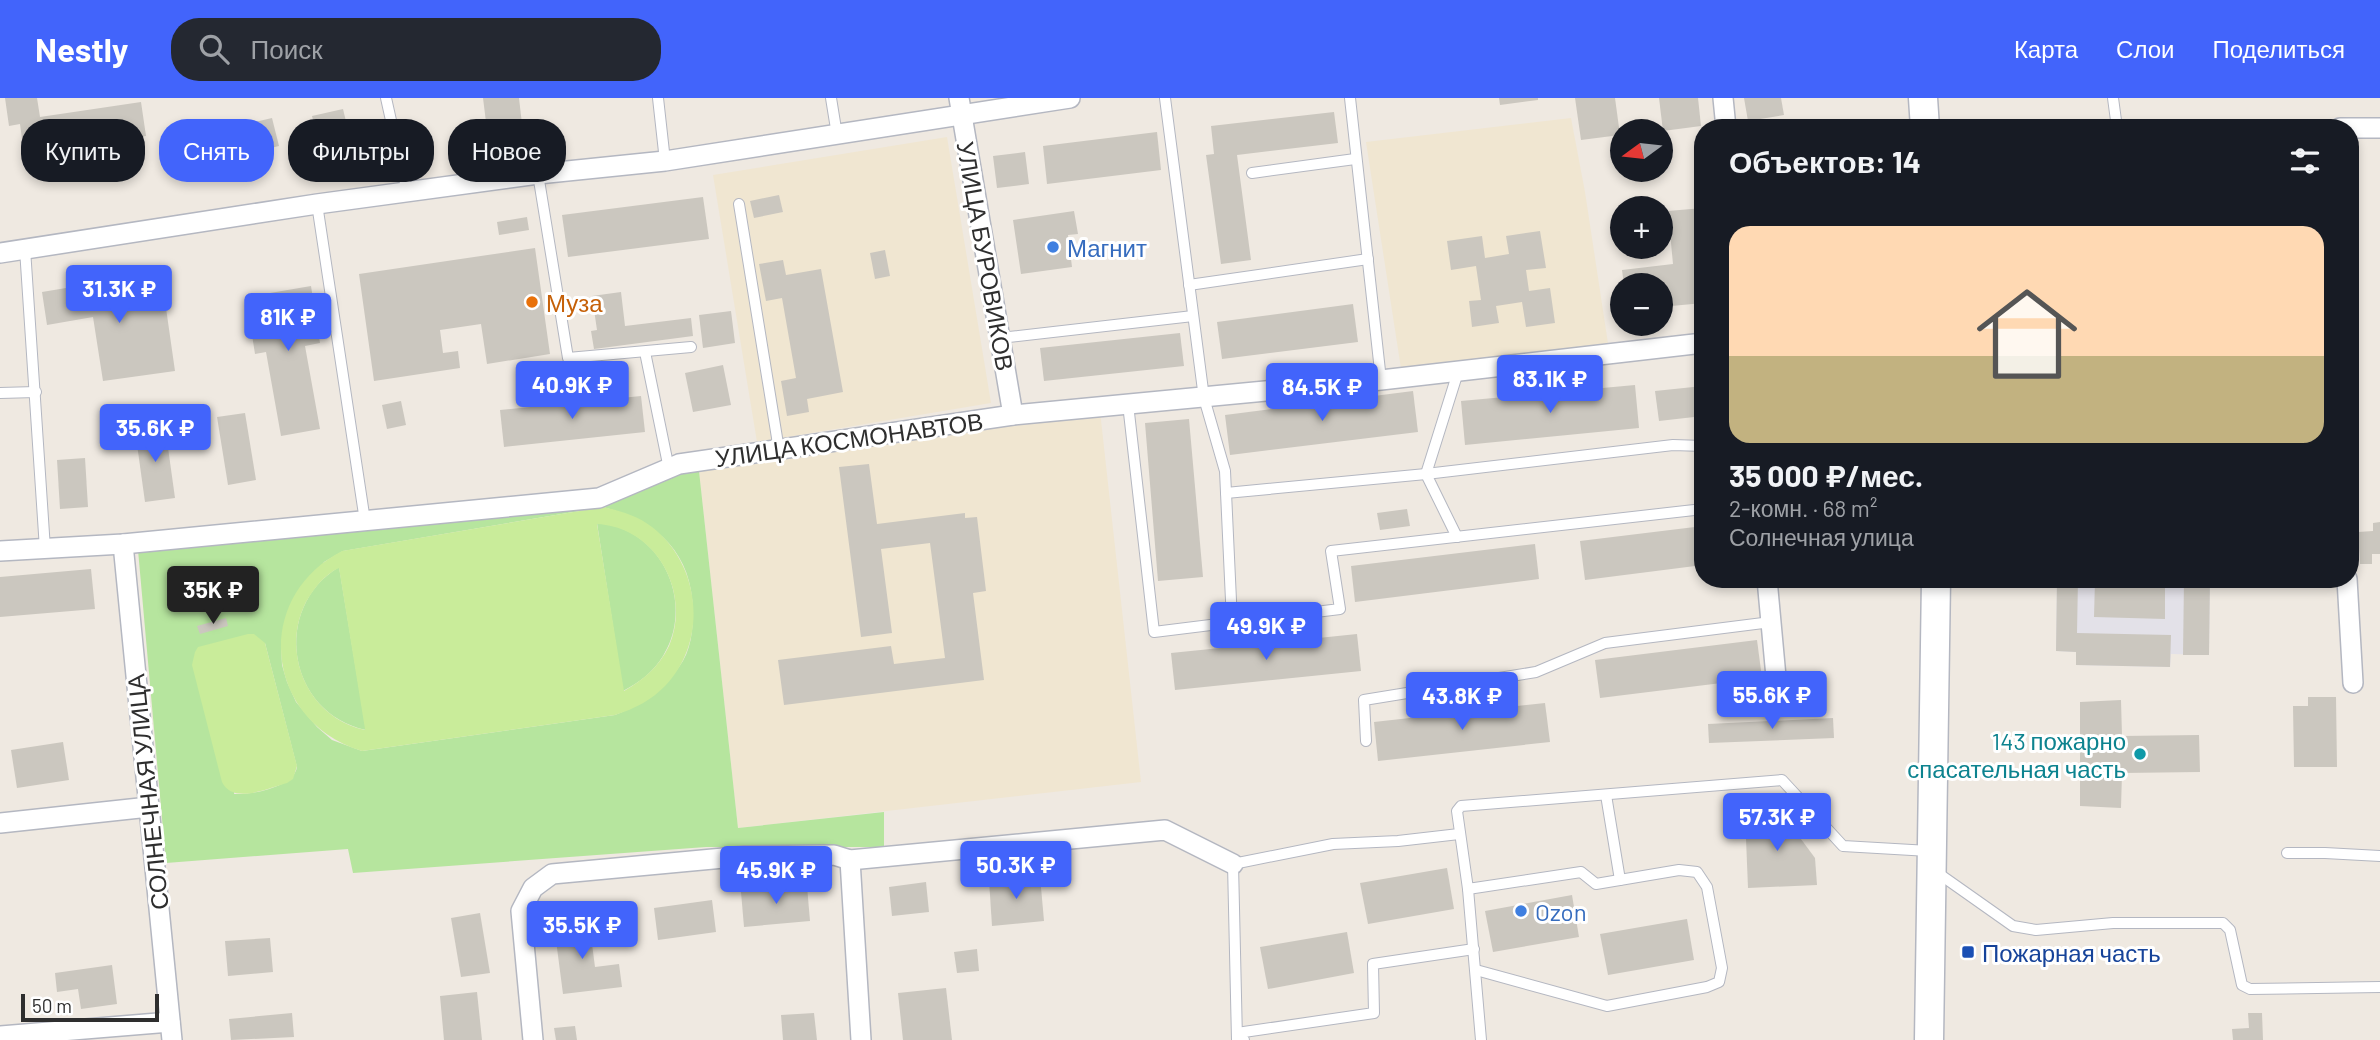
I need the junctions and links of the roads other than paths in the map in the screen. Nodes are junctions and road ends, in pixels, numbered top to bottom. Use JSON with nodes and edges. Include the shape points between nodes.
{"nodes":[{"id":1,"x":386,"y":98,"type":"edge"},
{"id":2,"x":658,"y":98,"type":"edge"},
{"id":3,"x":831,"y":98,"type":"edge"},
{"id":4,"x":1070,"y":98,"type":"edge"},
{"id":5,"x":1165,"y":98,"type":"edge"},
{"id":6,"x":1350,"y":98,"type":"edge"},
{"id":7,"x":1723,"y":98,"type":"edge"},
{"id":8,"x":1923,"y":98,"type":"edge"},
{"id":9,"x":2113,"y":98,"type":"edge"},
{"id":10,"x":960,"y":106,"type":"edge"},
{"id":11,"x":1725,"y":119,"type":"edge"},
{"id":12,"x":1924,"y":119,"type":"edge"},
{"id":13,"x":2116,"y":119,"type":"edge"},
{"id":14,"x":2359,"y":128,"type":"edge"},
{"id":15,"x":2380,"y":128,"type":"edge"},
{"id":16,"x":837,"y":135,"type":"junction"},
{"id":17,"x":1355,"y":159,"type":"junction"},
{"id":18,"x":666,"y":161,"type":"junction"},
{"id":19,"x":566,"y":171,"type":"edge"},
{"id":20,"x":1252,"y":173,"type":"dead end"},
{"id":21,"x":480,"y":182,"type":"edge"},
{"id":22,"x":539,"y":182,"type":"edge"},
{"id":23,"x":407,"y":192,"type":"junction"},
{"id":24,"x":317,"y":204,"type":"junction"},
{"id":25,"x":739,"y":204,"type":"dead end"},
{"id":26,"x":25,"y":250,"type":"junction"},
{"id":27,"x":0,"y":253,"type":"edge"},
{"id":28,"x":1368,"y":259,"type":"junction"},
{"id":29,"x":1189,"y":285,"type":"junction"},
{"id":30,"x":1193,"y":316,"type":"junction"},
{"id":31,"x":1000,"y":338,"type":"junction"},
{"id":32,"x":1694,"y":344,"type":"edge"},
{"id":33,"x":691,"y":347,"type":"dead end"},
{"id":34,"x":645,"y":352,"type":"junction"},
{"id":35,"x":1458,"y":372,"type":"junction"},
{"id":36,"x":1381,"y":380,"type":"junction"},
{"id":37,"x":36,"y":392,"type":"junction"},
{"id":38,"x":0,"y":393,"type":"edge"},
{"id":39,"x":1204,"y":398,"type":"junction"},
{"id":40,"x":1128,"y":404,"type":"junction"},
{"id":41,"x":1013,"y":415,"type":"junction"},
{"id":42,"x":1694,"y":446,"type":"edge"},
{"id":43,"x":779,"y":450,"type":"junction"},
{"id":44,"x":669,"y":469,"type":"junction"},
{"id":45,"x":1426,"y":474,"type":"junction"},
{"id":46,"x":1226,"y":493,"type":"junction"},
{"id":47,"x":1694,"y":510,"type":"edge"},
{"id":48,"x":365,"y":521,"type":"junction"},
{"id":49,"x":1457,"y":537,"type":"junction"},
{"id":50,"x":123,"y":544,"type":"junction"},
{"id":51,"x":44,"y":549,"type":"junction"},
{"id":52,"x":0,"y":551,"type":"edge"},
{"id":53,"x":1768,"y":588,"type":"edge"},
{"id":54,"x":1936,"y":588,"type":"edge"},
{"id":55,"x":2348,"y":588,"type":"edge"},
{"id":56,"x":1232,"y":622,"type":"junction"},
{"id":57,"x":1771,"y":622,"type":"junction"},
{"id":58,"x":1776,"y":677,"type":"dead end"},
{"id":59,"x":2353,"y":683,"type":"dead end"},
{"id":60,"x":1366,"y":741,"type":"dead end"},
{"id":61,"x":1606,"y":795,"type":"junction"},
{"id":62,"x":149,"y":807,"type":"junction"},
{"id":63,"x":0,"y":823,"type":"edge"},
{"id":64,"x":1459,"y":834,"type":"junction"},
{"id":65,"x":2287,"y":853,"type":"dead end"},
{"id":66,"x":2380,"y":856,"type":"edge"},
{"id":67,"x":850,"y":860,"type":"junction"},
{"id":68,"x":1933,"y":861,"type":"junction"},
{"id":69,"x":1233,"y":864,"type":"junction"},
{"id":70,"x":1620,"y":880,"type":"junction"},
{"id":71,"x":1468,"y":889,"type":"junction"},
{"id":72,"x":1474,"y":949,"type":"junction"},
{"id":73,"x":1476,"y":970,"type":"junction"},
{"id":74,"x":2380,"y":987,"type":"edge"},
{"id":75,"x":171,"y":1031,"type":"edge"},
{"id":76,"x":0,"y":1036,"type":"edge"},
{"id":77,"x":1240,"y":1038,"type":"edge"},
{"id":78,"x":533,"y":1040,"type":"edge"},
{"id":79,"x":861,"y":1040,"type":"edge"},
{"id":80,"x":1482,"y":1040,"type":"edge"},
{"id":81,"x":1929,"y":1040,"type":"edge"}],
"edges":[{"from":1,"to":23,"type":"lane"},
{"from":2,"to":18,"type":"lane"},
{"from":3,"to":16,"type":"lane"},
{"from":4,"to":10,"type":"street"},
{"from":5,"to":29,"type":"lane"},
{"from":6,"to":17,"type":"lane"},
{"from":7,"to":11,"type":"street"},
{"from":8,"to":12,"type":"street"},
{"from":9,"to":13,"type":"lane"},
{"from":10,"to":16,"type":"street"},
{"from":10,"to":31,"type":"street","name":"УЛИЦА БУРОВИКОВ"},
{"from":14,"to":15,"type":"street"},
{"from":16,"to":18,"type":"street"},
{"from":17,"to":20,"type":"lane"},
{"from":17,"to":28,"type":"lane"},
{"from":18,"to":19,"type":"street"},
{"from":21,"to":23,"type":"street"},
{"from":22,"to":34,"type":"lane","via":[[568,358]]},
{"from":23,"to":24,"type":"street"},
{"from":24,"to":26,"type":"street"},
{"from":24,"to":48,"type":"lane"},
{"from":25,"to":43,"type":"lane"},
{"from":26,"to":27,"type":"street"},
{"from":26,"to":37,"type":"lane"},
{"from":28,"to":29,"type":"lane"},
{"from":28,"to":36,"type":"lane"},
{"from":29,"to":30,"type":"lane"},
{"from":30,"to":31,"type":"lane"},
{"from":30,"to":39,"type":"lane"},
{"from":31,"to":41,"type":"street","name":"УЛИЦА БУРОВИКОВ"},
{"from":32,"to":35,"type":"street","name":"УЛИЦА КОСМОНАВТОВ"},
{"from":33,"to":34,"type":"lane"},
{"from":34,"to":44,"type":"lane"},
{"from":35,"to":36,"type":"street","name":"УЛИЦА КОСМОНАВТОВ"},
{"from":35,"to":45,"type":"lane"},
{"from":36,"to":39,"type":"street","name":"УЛИЦА КОСМОНАВТОВ"},
{"from":37,"to":38,"type":"lane"},
{"from":37,"to":51,"type":"lane"},
{"from":39,"to":40,"type":"street","name":"УЛИЦА КОСМОНАВТОВ"},
{"from":39,"to":46,"type":"lane","via":[[1225,471]]},
{"from":40,"to":41,"type":"street","name":"УЛИЦА КОСМОНАВТОВ"},
{"from":40,"to":56,"type":"lane","via":[[1154,632]]},
{"from":41,"to":43,"type":"street","name":"УЛИЦА КОСМОНАВТОВ"},
{"from":42,"to":45,"type":"lane"},
{"from":43,"to":44,"type":"street","name":"УЛИЦА КОСМОНАВТОВ"},
{"from":44,"to":48,"type":"street","name":"УЛИЦА КОСМОНАВТОВ","via":[[600,498]]},
{"from":45,"to":46,"type":"lane"},
{"from":45,"to":49,"type":"lane"},
{"from":46,"to":56,"type":"lane"},
{"from":47,"to":49,"type":"lane"},
{"from":48,"to":50,"type":"street","name":"УЛИЦА КОСМОНАВТОВ"},
{"from":49,"to":56,"type":"lane","via":[[1331,551],[1340,609]]},
{"from":50,"to":51,"type":"street","name":"УЛИЦА КОСМОНАВТОВ"},
{"from":50,"to":62,"type":"street","name":"СОЛНЕЧНАЯ УЛИЦА"},
{"from":51,"to":52,"type":"street","name":"УЛИЦА КОСМОНАВТОВ"},
{"from":53,"to":57,"type":"street"},
{"from":54,"to":68,"type":"street"},
{"from":55,"to":59,"type":"street"},
{"from":57,"to":58,"type":"street"},
{"from":57,"to":60,"type":"lane","via":[[1605,642],[1536,673],[1363,700]]},
{"from":61,"to":64,"type":"lane","via":[[1461,806],[1457,811]]},
{"from":61,"to":68,"type":"lane","via":[[1782,780],[1843,846]]},
{"from":61,"to":70,"type":"lane"},
{"from":62,"to":63,"type":"street"},
{"from":62,"to":75,"type":"street","name":"СОЛНЕЧНАЯ УЛИЦА"},
{"from":64,"to":69,"type":"lane","via":[[1333,844]]},
{"from":64,"to":71,"type":"lane"},
{"from":65,"to":66,"type":"lane"},
{"from":67,"to":69,"type":"street","via":[[1165,830]]},
{"from":67,"to":78,"type":"street","via":[[834,855],[746,856],[552,874],[533,888],[521,911]]},
{"from":67,"to":79,"type":"street"},
{"from":68,"to":74,"type":"lane","via":[[2013,926],[2036,930],[2113,923],[2223,923],[2230,930],[2242,985],[2250,989]]},
{"from":68,"to":81,"type":"street"},
{"from":69,"to":77,"type":"lane"},
{"from":70,"to":71,"type":"lane","via":[[1596,884],[1581,872]]},
{"from":70,"to":73,"type":"lane","via":[[1679,870],[1697,872],[1707,887],[1723,968],[1719,982],[1607,1006]]},
{"from":71,"to":72,"type":"lane"},
{"from":72,"to":73,"type":"lane"},
{"from":72,"to":77,"type":"lane","via":[[1373,964],[1374,1013]]},
{"from":73,"to":80,"type":"lane"},
{"from":75,"to":76,"type":"street"}]}
